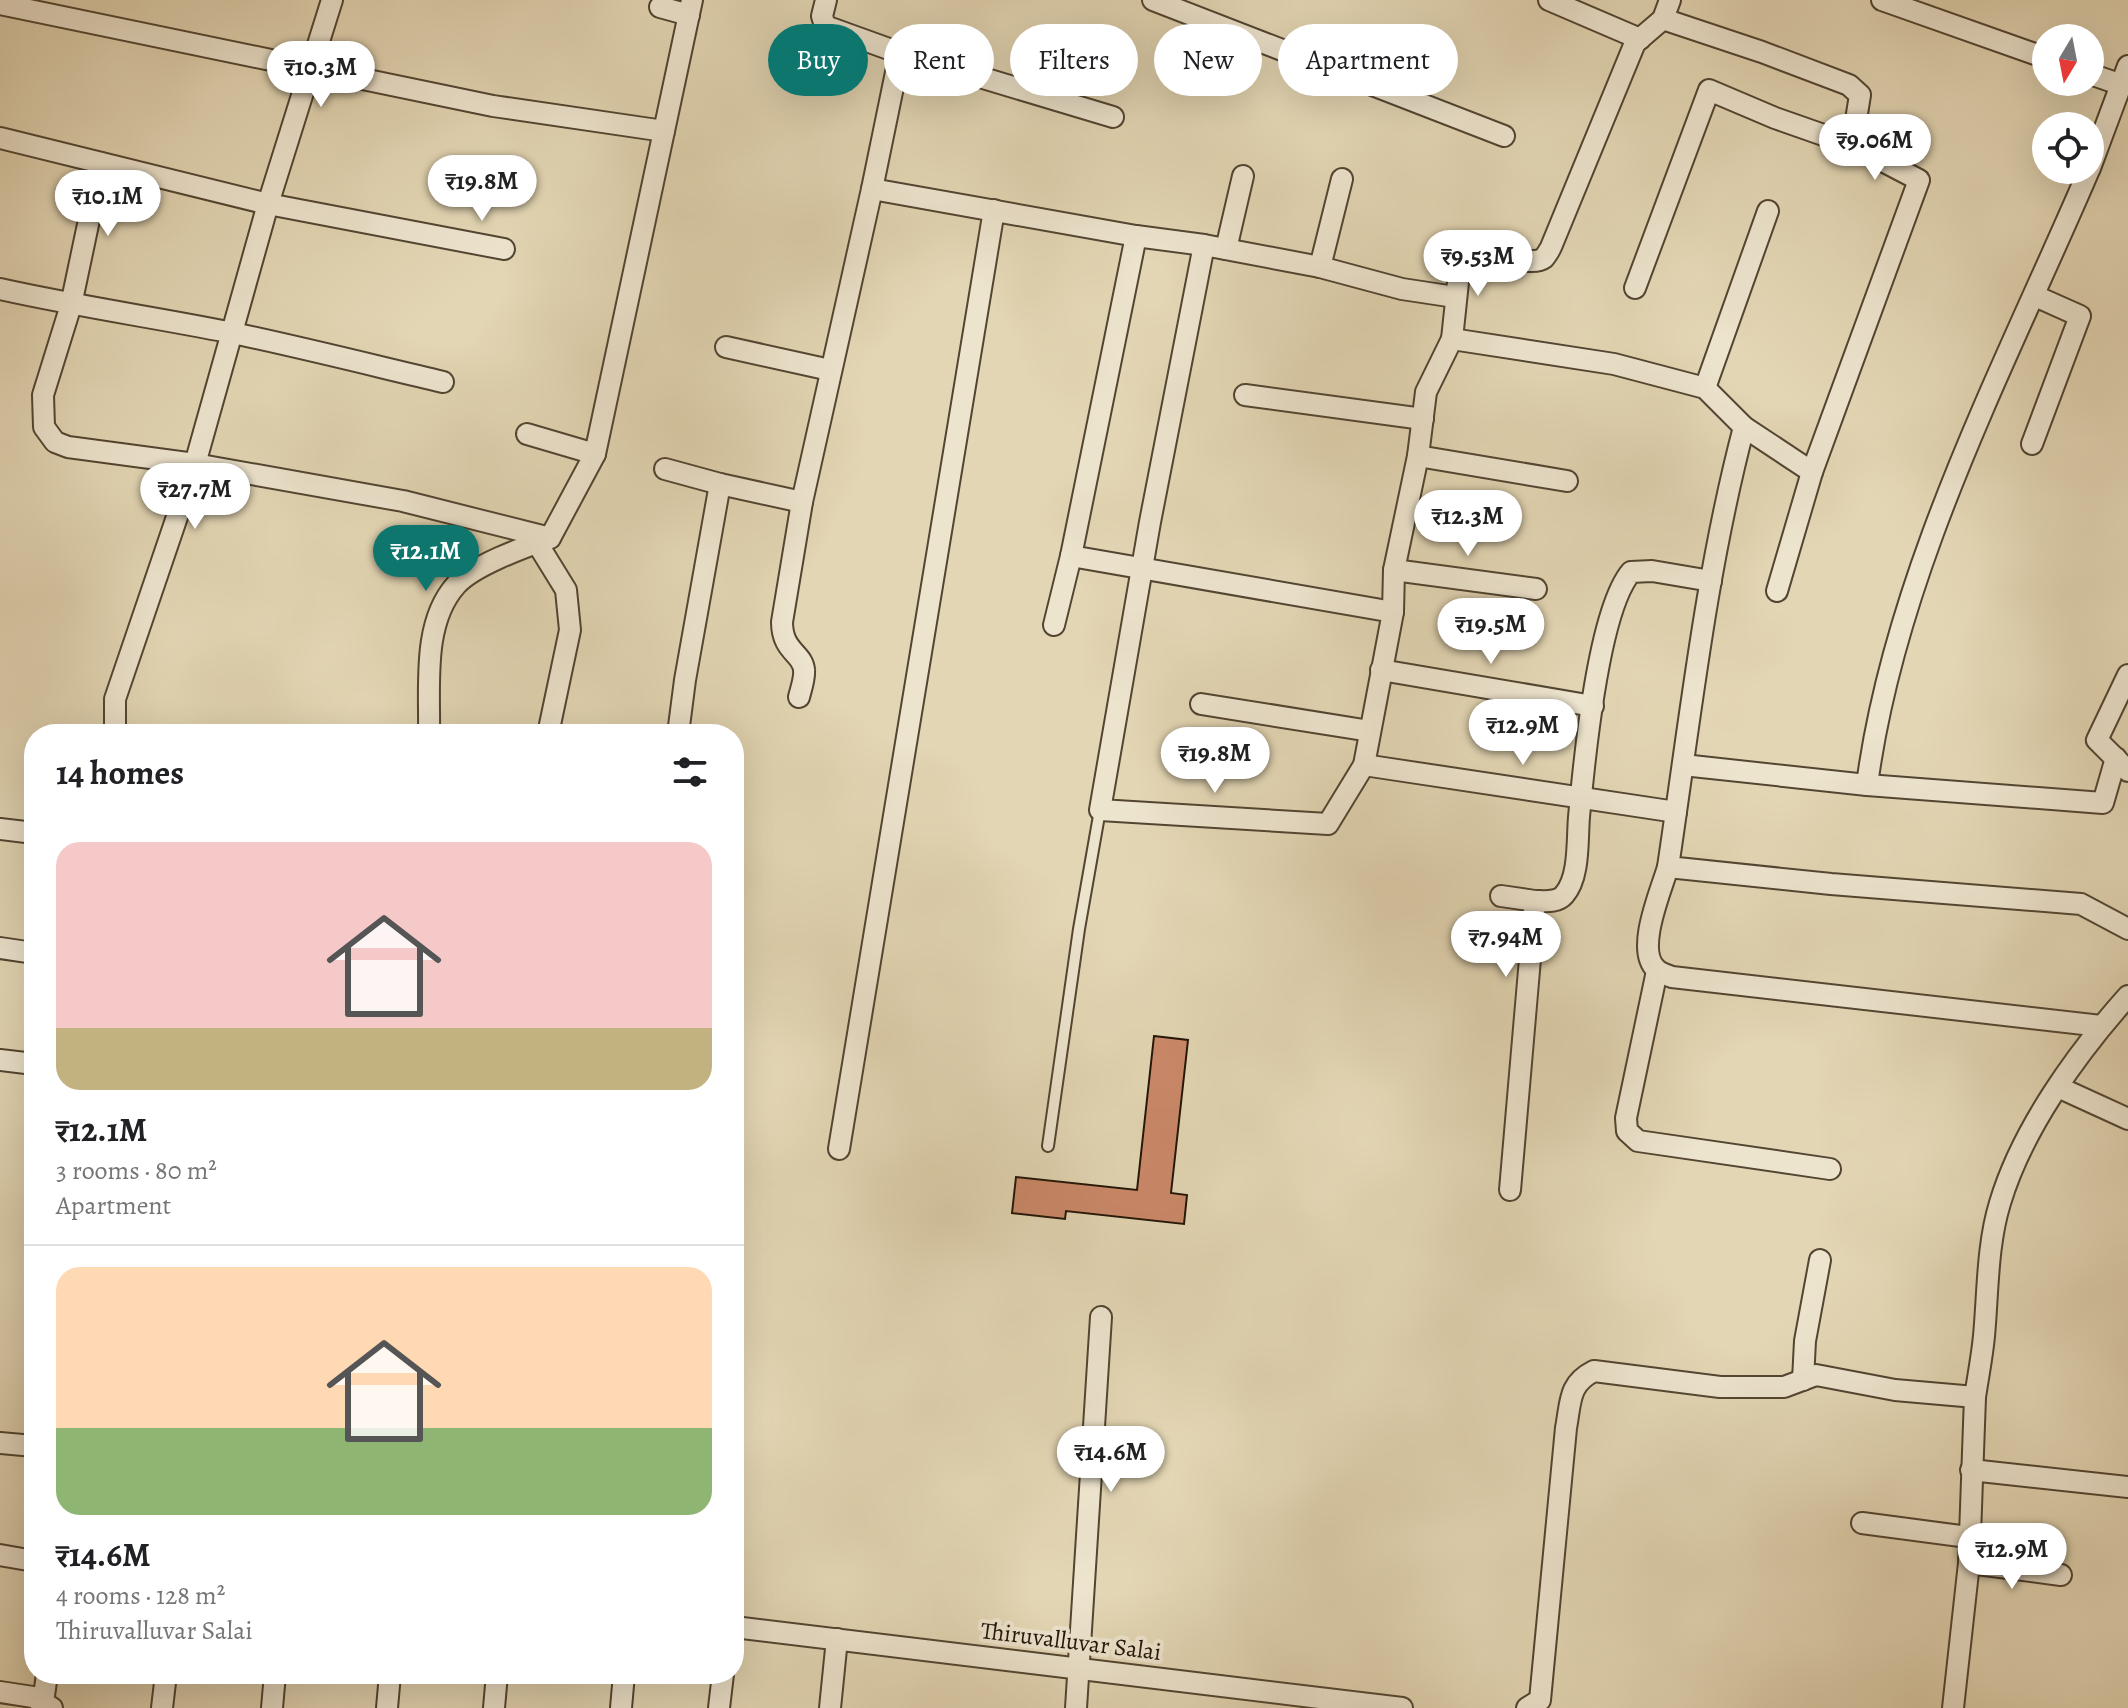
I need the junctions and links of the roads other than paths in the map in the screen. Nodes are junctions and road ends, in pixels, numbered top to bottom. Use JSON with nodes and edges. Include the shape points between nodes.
{"nodes":[{"id":1,"x":332,"y":0,"type":"edge"},
{"id":2,"x":826,"y":0,"type":"edge"},
{"id":3,"x":1153,"y":0,"type":"edge"},
{"id":4,"x":1549,"y":0,"type":"edge"},
{"id":5,"x":1882,"y":0,"type":"edge"},
{"id":6,"x":0,"y":4,"type":"edge"},
{"id":7,"x":660,"y":7,"type":"dead end"},
{"id":8,"x":690,"y":7,"type":"edge"},
{"id":9,"x":1666,"y":9,"type":"edge"},
{"id":10,"x":1640,"y":39,"type":"junction"},
{"id":11,"x":884,"y":47,"type":"edge"},
{"id":12,"x":2032,"y":53,"type":"edge"},
{"id":13,"x":310,"y":69,"type":"junction"},
{"id":14,"x":2104,"y":75,"type":"edge"},
{"id":15,"x":2125,"y":76,"type":"edge"},
{"id":16,"x":994,"y":81,"type":"edge"},
{"id":17,"x":891,"y":96,"type":"edge"},
{"id":18,"x":1113,"y":117,"type":"dead end"},
{"id":19,"x":664,"y":131,"type":"junction"},
{"id":20,"x":2104,"y":132,"type":"edge"},
{"id":21,"x":1504,"y":136,"type":"dead end"},
{"id":22,"x":0,"y":138,"type":"edge"},
{"id":23,"x":1852,"y":145,"type":"junction"},
{"id":24,"x":101,"y":163,"type":"junction"},
{"id":25,"x":1243,"y":176,"type":"dead end"},
{"id":26,"x":1342,"y":179,"type":"dead end"},
{"id":27,"x":2084,"y":184,"type":"edge"},
{"id":28,"x":872,"y":189,"type":"junction"},
{"id":29,"x":268,"y":204,"type":"junction"},
{"id":30,"x":994,"y":210,"type":"junction"},
{"id":31,"x":1768,"y":211,"type":"dead end"},
{"id":32,"x":1136,"y":236,"type":"junction"},
{"id":33,"x":1204,"y":245,"type":"junction"},
{"id":34,"x":504,"y":249,"type":"dead end"},
{"id":35,"x":1226,"y":249,"type":"junction"},
{"id":36,"x":1320,"y":267,"type":"junction"},
{"id":37,"x":1635,"y":288,"type":"dead end"},
{"id":38,"x":0,"y":289,"type":"edge"},
{"id":39,"x":2035,"y":296,"type":"junction"},
{"id":40,"x":1455,"y":297,"type":"junction"},
{"id":41,"x":71,"y":305,"type":"junction"},
{"id":42,"x":233,"y":333,"type":"junction"},
{"id":43,"x":1452,"y":339,"type":"junction"},
{"id":44,"x":726,"y":347,"type":"dead end"},
{"id":45,"x":830,"y":370,"type":"junction"},
{"id":46,"x":443,"y":382,"type":"dead end"},
{"id":47,"x":1705,"y":388,"type":"junction"},
{"id":48,"x":1245,"y":395,"type":"dead end"},
{"id":49,"x":1423,"y":419,"type":"junction"},
{"id":50,"x":1744,"y":427,"type":"junction"},
{"id":51,"x":527,"y":434,"type":"dead end"},
{"id":52,"x":2032,"y":444,"type":"dead end"},
{"id":53,"x":595,"y":454,"type":"junction"},
{"id":54,"x":1418,"y":456,"type":"junction"},
{"id":55,"x":195,"y":464,"type":"junction"},
{"id":56,"x":665,"y":469,"type":"dead end"},
{"id":57,"x":1812,"y":472,"type":"junction"},
{"id":58,"x":1567,"y":481,"type":"dead end"},
{"id":59,"x":720,"y":484,"type":"junction"},
{"id":60,"x":802,"y":502,"type":"junction"},
{"id":61,"x":543,"y":541,"type":"junction"},
{"id":62,"x":1071,"y":556,"type":"junction"},
{"id":63,"x":1143,"y":567,"type":"junction"},
{"id":64,"x":1394,"y":570,"type":"junction"},
{"id":65,"x":1711,"y":581,"type":"junction"},
{"id":66,"x":1536,"y":589,"type":"dead end"},
{"id":67,"x":1777,"y":591,"type":"dead end"},
{"id":68,"x":1393,"y":612,"type":"junction"},
{"id":69,"x":1054,"y":625,"type":"dead end"},
{"id":70,"x":1381,"y":670,"type":"junction"},
{"id":71,"x":2128,"y":675,"type":"edge"},
{"id":72,"x":799,"y":697,"type":"dead end"},
{"id":73,"x":1201,"y":704,"type":"dead end"},
{"id":74,"x":1593,"y":706,"type":"junction"},
{"id":75,"x":115,"y":724,"type":"edge"},
{"id":76,"x":429,"y":724,"type":"edge"},
{"id":77,"x":550,"y":724,"type":"edge"},
{"id":78,"x":679,"y":724,"type":"edge"},
{"id":79,"x":1370,"y":731,"type":"junction"},
{"id":80,"x":2122,"y":764,"type":"edge"},
{"id":81,"x":1364,"y":765,"type":"junction"},
{"id":82,"x":1683,"y":765,"type":"junction"},
{"id":83,"x":1867,"y":785,"type":"junction"},
{"id":84,"x":1581,"y":797,"type":"junction"},
{"id":85,"x":1100,"y":810,"type":"junction"},
{"id":86,"x":1676,"y":812,"type":"junction"},
{"id":87,"x":0,"y":829,"type":"edge"},
{"id":88,"x":24,"y":832,"type":"edge"},
{"id":89,"x":1668,"y":867,"type":"junction"},
{"id":90,"x":1501,"y":896,"type":"dead end"},
{"id":91,"x":1535,"y":901,"type":"junction"},
{"id":92,"x":2128,"y":929,"type":"edge"},
{"id":93,"x":0,"y":948,"type":"edge"},
{"id":94,"x":24,"y":952,"type":"edge"},
{"id":95,"x":1657,"y":971,"type":"junction"},
{"id":96,"x":2128,"y":996,"type":"edge"},
{"id":97,"x":2101,"y":1026,"type":"junction"},
{"id":98,"x":0,"y":1060,"type":"edge"},
{"id":99,"x":24,"y":1063,"type":"edge"},
{"id":100,"x":2058,"y":1087,"type":"junction"},
{"id":101,"x":2128,"y":1119,"type":"edge"},
{"id":102,"x":1048,"y":1146,"type":"dead end"},
{"id":103,"x":839,"y":1149,"type":"dead end"},
{"id":104,"x":1830,"y":1169,"type":"dead end"},
{"id":105,"x":1510,"y":1190,"type":"dead end"},
{"id":106,"x":1820,"y":1260,"type":"dead end"},
{"id":107,"x":1101,"y":1317,"type":"dead end"},
{"id":108,"x":1803,"y":1380,"type":"junction"},
{"id":109,"x":1975,"y":1397,"type":"junction"},
{"id":110,"x":0,"y":1443,"type":"edge"},
{"id":111,"x":24,"y":1445,"type":"edge"},
{"id":112,"x":1971,"y":1470,"type":"junction"},
{"id":113,"x":2128,"y":1487,"type":"edge"},
{"id":114,"x":1862,"y":1523,"type":"dead end"},
{"id":115,"x":1968,"y":1537,"type":"junction"},
{"id":116,"x":0,"y":1555,"type":"edge"},
{"id":117,"x":24,"y":1559,"type":"edge"},
{"id":118,"x":1969,"y":1563,"type":"junction"},
{"id":119,"x":2061,"y":1575,"type":"dead end"},
{"id":120,"x":744,"y":1628,"type":"edge"},
{"id":121,"x":837,"y":1639,"type":"junction"},
{"id":122,"x":1077,"y":1668,"type":"junction"},
{"id":123,"x":47,"y":1684,"type":"edge"},
{"id":124,"x":165,"y":1684,"type":"edge"},
{"id":125,"x":274,"y":1684,"type":"edge"},
{"id":126,"x":389,"y":1684,"type":"edge"},
{"id":127,"x":496,"y":1684,"type":"edge"},
{"id":128,"x":623,"y":1684,"type":"edge"},
{"id":129,"x":722,"y":1684,"type":"edge"},
{"id":130,"x":0,"y":1692,"type":"edge"},
{"id":131,"x":1534,"y":1704,"type":"edge"},
{"id":132,"x":48,"y":1706,"type":"edge"},
{"id":133,"x":162,"y":1708,"type":"edge"},
{"id":134,"x":272,"y":1708,"type":"edge"},
{"id":135,"x":387,"y":1708,"type":"edge"},
{"id":136,"x":494,"y":1708,"type":"edge"},
{"id":137,"x":621,"y":1708,"type":"edge"},
{"id":138,"x":719,"y":1708,"type":"edge"},
{"id":139,"x":830,"y":1708,"type":"edge"},
{"id":140,"x":1076,"y":1708,"type":"edge"},
{"id":141,"x":1402,"y":1708,"type":"edge"},
{"id":142,"x":1953,"y":1708,"type":"edge"}],
"edges":[{"from":1,"to":13,"type":"street"},
{"from":2,"to":11,"type":"street","via":[[825,26]]},
{"from":3,"to":21,"type":"street"},
{"from":4,"to":10,"type":"street"},
{"from":5,"to":12,"type":"street"},
{"from":6,"to":13,"type":"street"},
{"from":7,"to":8,"type":"street"},
{"from":8,"to":19,"type":"street"},
{"from":9,"to":10,"type":"street"},
{"from":9,"to":23,"type":"street","via":[[1849,85],[1860,95]]},
{"from":10,"to":40,"type":"street","via":[[1544,258],[1534,262],[1487,252],[1466,256]]},
{"from":13,"to":19,"type":"street","via":[[493,106]]},
{"from":13,"to":29,"type":"street"},
{"from":14,"to":15,"type":"street"},
{"from":15,"to":20,"type":"street"},
{"from":16,"to":18,"type":"street"},
{"from":17,"to":28,"type":"street"},
{"from":19,"to":53,"type":"street"},
{"from":22,"to":24,"type":"street"},
{"from":23,"to":37,"type":"street","via":[[1709,90]]},
{"from":23,"to":57,"type":"street","via":[[1919,180]]},
{"from":24,"to":29,"type":"street"},
{"from":24,"to":41,"type":"street"},
{"from":25,"to":35,"type":"street"},
{"from":26,"to":36,"type":"street"},
{"from":27,"to":39,"type":"street"},
{"from":28,"to":30,"type":"street"},
{"from":28,"to":45,"type":"street"},
{"from":29,"to":34,"type":"street"},
{"from":29,"to":42,"type":"street"},
{"from":30,"to":32,"type":"street"},
{"from":30,"to":103,"type":"street"},
{"from":31,"to":47,"type":"street"},
{"from":32,"to":33,"type":"street"},
{"from":32,"to":62,"type":"street"},
{"from":33,"to":35,"type":"street"},
{"from":33,"to":63,"type":"street"},
{"from":35,"to":36,"type":"street"},
{"from":36,"to":40,"type":"street"},
{"from":38,"to":41,"type":"street"},
{"from":39,"to":52,"type":"street","via":[[2080,316]]},
{"from":39,"to":83,"type":"street","via":[[1929,543],[1874,732]]},
{"from":40,"to":43,"type":"street"},
{"from":41,"to":42,"type":"street"},
{"from":41,"to":55,"type":"street","via":[[43,395],[44,427],[55,442]]},
{"from":42,"to":46,"type":"street"},
{"from":42,"to":55,"type":"street"},
{"from":43,"to":47,"type":"street","via":[[1614,364]]},
{"from":43,"to":49,"type":"street","via":[[1426,392]]},
{"from":44,"to":45,"type":"street"},
{"from":45,"to":60,"type":"street"},
{"from":47,"to":50,"type":"street"},
{"from":48,"to":49,"type":"street"},
{"from":49,"to":54,"type":"street"},
{"from":50,"to":57,"type":"street"},
{"from":50,"to":65,"type":"street"},
{"from":51,"to":53,"type":"street"},
{"from":53,"to":61,"type":"street"},
{"from":54,"to":58,"type":"street"},
{"from":54,"to":64,"type":"street"},
{"from":55,"to":61,"type":"street","via":[[403,501]]},
{"from":55,"to":75,"type":"street","via":[[115,699]]},
{"from":56,"to":59,"type":"street"},
{"from":57,"to":67,"type":"street"},
{"from":59,"to":60,"type":"street"},
{"from":59,"to":78,"type":"street"},
{"from":60,"to":72,"type":"street","via":[[782,622],[782,638],[804,669]]},
{"from":61,"to":76,"type":"street","via":[[503,555],[457,583],[438,615],[431,649]]},
{"from":61,"to":77,"type":"street","via":[[566,590],[570,630]]},
{"from":62,"to":63,"type":"street"},
{"from":62,"to":69,"type":"street"},
{"from":63,"to":68,"type":"street"},
{"from":63,"to":85,"type":"street"},
{"from":64,"to":66,"type":"street"},
{"from":64,"to":68,"type":"street"},
{"from":65,"to":74,"type":"street","via":[[1631,572],[1621,584],[1602,646]]},
{"from":65,"to":82,"type":"street"},
{"from":68,"to":70,"type":"street"},
{"from":70,"to":74,"type":"street"},
{"from":70,"to":79,"type":"street"},
{"from":71,"to":80,"type":"street","via":[[2097,740]]},
{"from":73,"to":79,"type":"street"},
{"from":74,"to":84,"type":"street"},
{"from":79,"to":81,"type":"street"},
{"from":80,"to":83,"type":"street","via":[[2103,803]]},
{"from":81,"to":84,"type":"street"},
{"from":81,"to":85,"type":"street","via":[[1328,824]]},
{"from":82,"to":83,"type":"street"},
{"from":82,"to":86,"type":"street"},
{"from":84,"to":86,"type":"street"},
{"from":84,"to":91,"type":"street","via":[[1573,877],[1563,896]]},
{"from":85,"to":102,"type":"lane"},
{"from":86,"to":89,"type":"street"},
{"from":87,"to":88,"type":"street"},
{"from":89,"to":92,"type":"street","via":[[2081,904]]},
{"from":89,"to":95,"type":"street","via":[[1646,943]]},
{"from":90,"to":91,"type":"street"},
{"from":91,"to":105,"type":"street"},
{"from":93,"to":94,"type":"street"},
{"from":95,"to":97,"type":"street","via":[[1672,977]]},
{"from":95,"to":104,"type":"street","via":[[1627,1131],[1638,1141]]},
{"from":96,"to":97,"type":"street"},
{"from":97,"to":100,"type":"street"},
{"from":98,"to":99,"type":"street"},
{"from":100,"to":101,"type":"street"},
{"from":100,"to":109,"type":"street","via":[[2017,1157],[1999,1205]]},
{"from":106,"to":108,"type":"street"},
{"from":107,"to":122,"type":"street"},
{"from":108,"to":109,"type":"street","via":[[1816,1375],[1895,1390]]},
{"from":108,"to":131,"type":"street","via":[[1784,1387],[1720,1387],[1594,1371],[1578,1378],[1566,1428]]},
{"from":109,"to":112,"type":"street"},
{"from":110,"to":111,"type":"street"},
{"from":112,"to":113,"type":"street"},
{"from":112,"to":115,"type":"street"},
{"from":114,"to":115,"type":"street"},
{"from":115,"to":118,"type":"street"},
{"from":116,"to":117,"type":"street"},
{"from":118,"to":119,"type":"street"},
{"from":118,"to":142,"type":"street"},
{"from":120,"to":121,"type":"street","name":"Thiruvalluvar Salai"},
{"from":121,"to":122,"type":"street","name":"Thiruvalluvar Salai"},
{"from":121,"to":139,"type":"street"},
{"from":122,"to":140,"type":"street"},
{"from":122,"to":141,"type":"street","name":"Thiruvalluvar Salai"},
{"from":123,"to":132,"type":"street"},
{"from":124,"to":133,"type":"street"},
{"from":125,"to":134,"type":"street"},
{"from":126,"to":135,"type":"street"},
{"from":127,"to":136,"type":"street"},
{"from":128,"to":137,"type":"street"},
{"from":129,"to":138,"type":"street"},
{"from":130,"to":132,"type":"street","via":[[33,1697]]}]}
